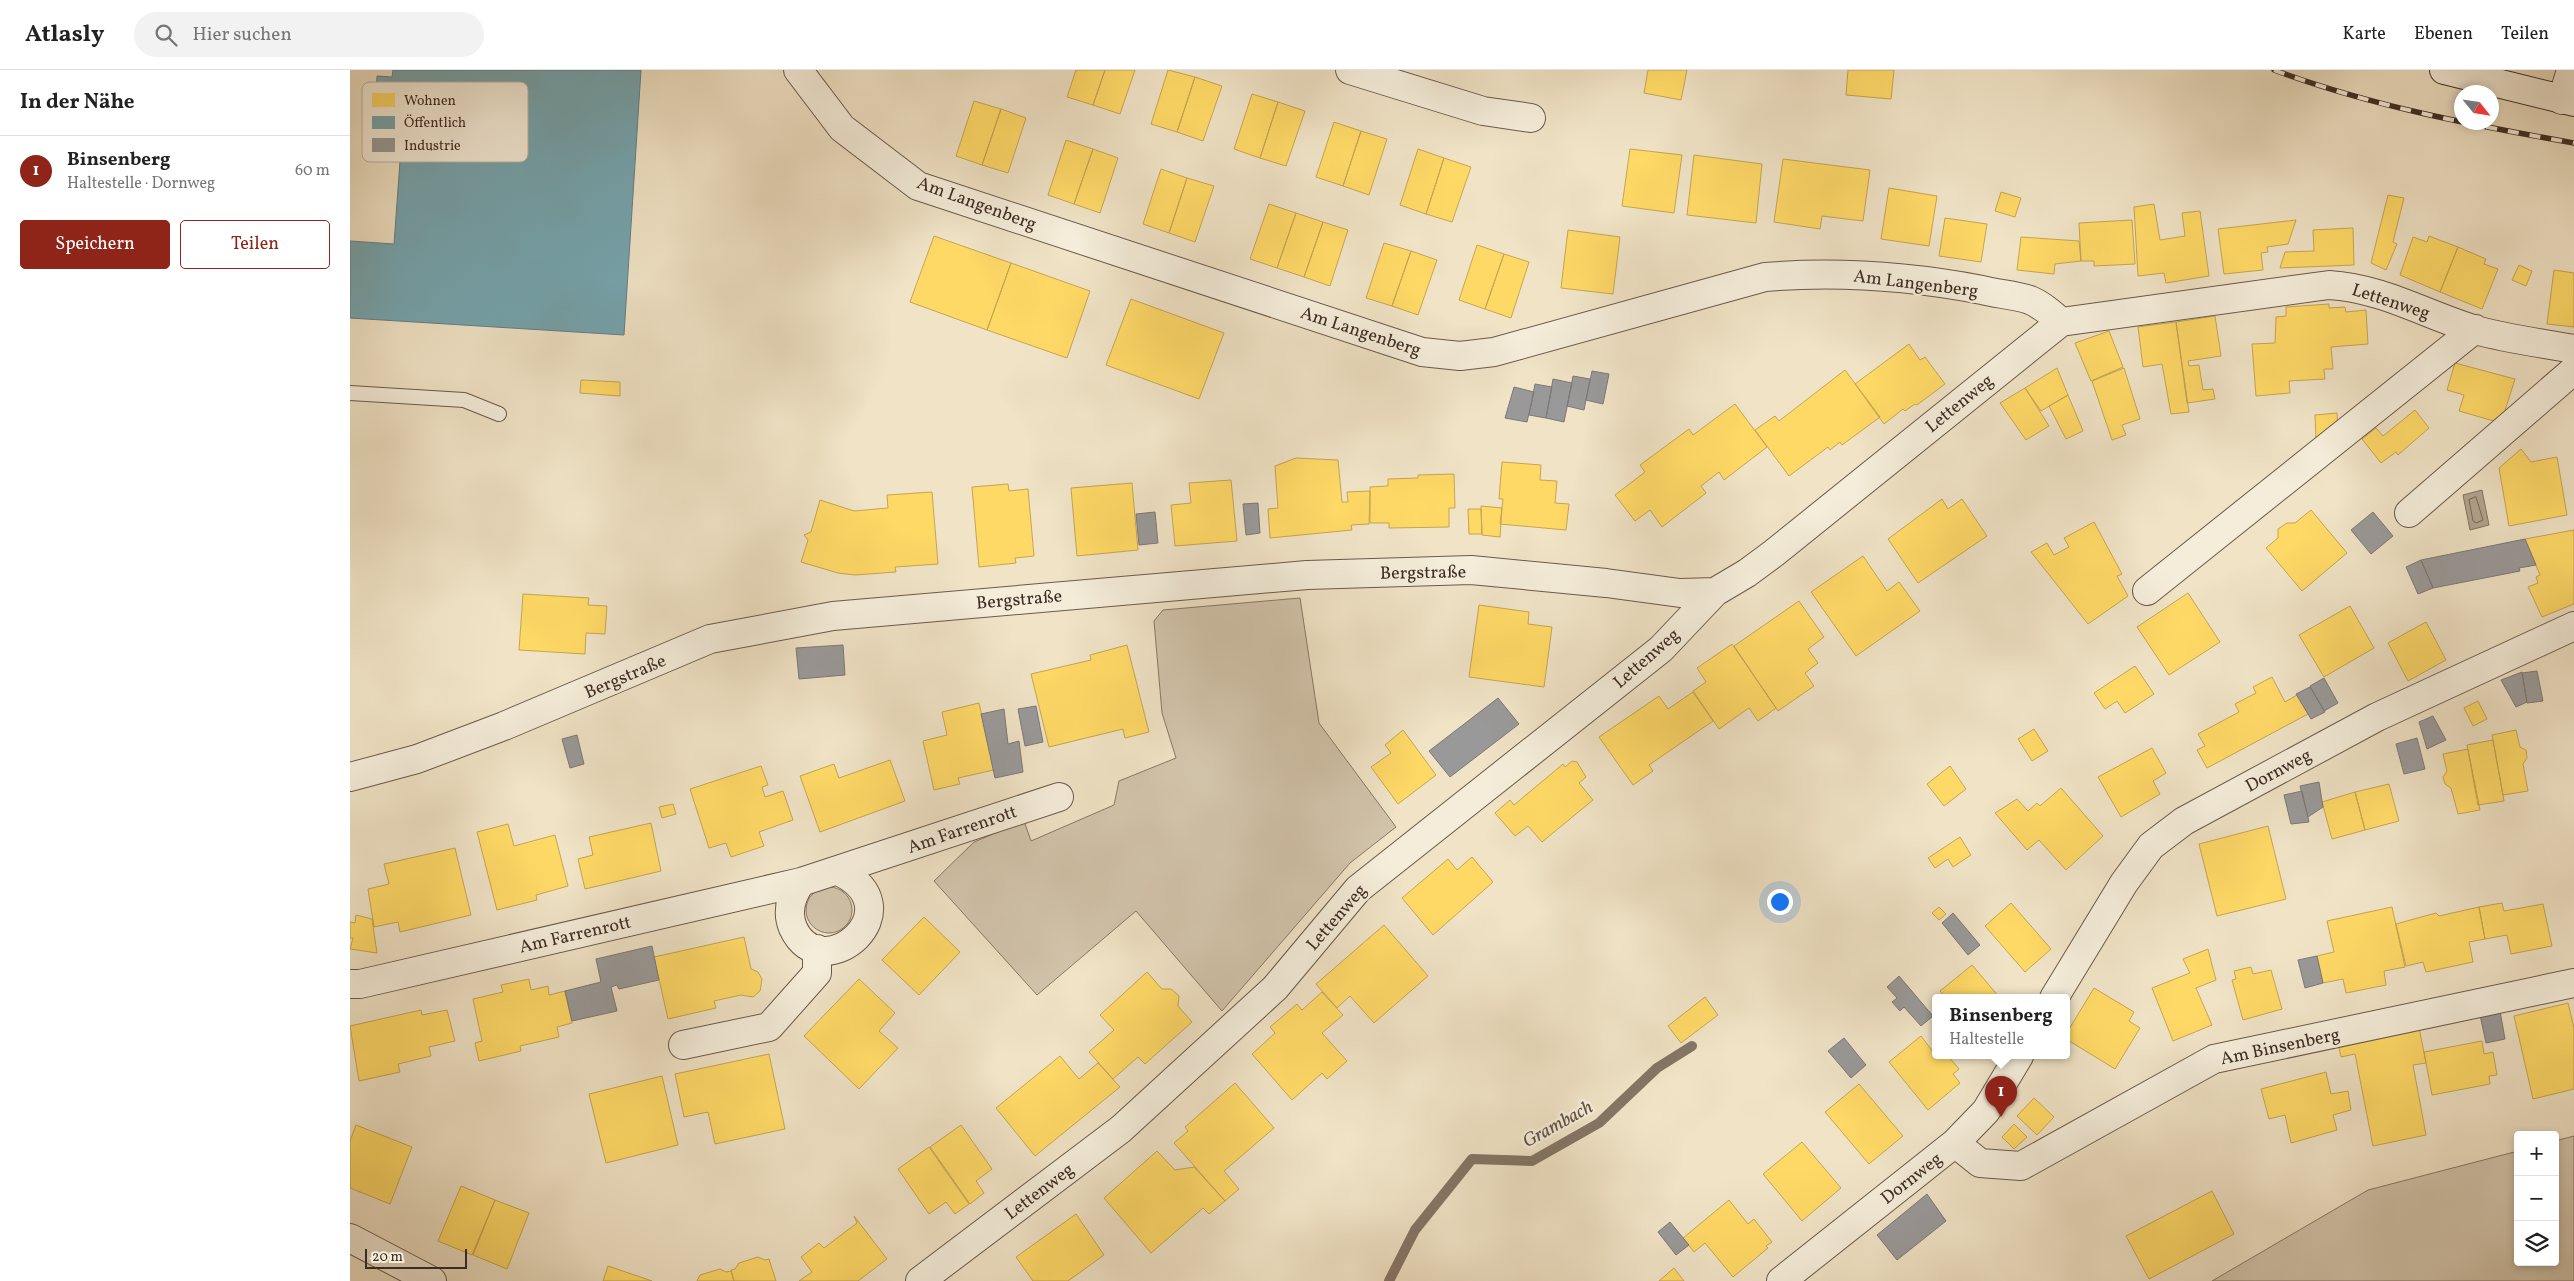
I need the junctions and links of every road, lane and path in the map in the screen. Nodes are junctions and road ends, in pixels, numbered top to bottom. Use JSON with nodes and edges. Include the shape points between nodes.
{"nodes":[{"id":1,"x":798,"y":70,"type":"edge"},
{"id":2,"x":1350,"y":70,"type":"edge"},
{"id":3,"x":2444,"y":70,"type":"edge"},
{"id":4,"x":2571,"y":70,"type":"edge"},
{"id":5,"x":2568,"y":101,"type":"edge"},
{"id":6,"x":1531,"y":118,"type":"dead end"},
{"id":7,"x":2061,"y":322,"type":"junction"},
{"id":8,"x":2475,"y":330,"type":"junction"},
{"id":9,"x":2574,"y":349,"type":"edge"},
{"id":10,"x":2574,"y":370,"type":"edge"},
{"id":11,"x":350,"y":393,"type":"edge"},
{"id":12,"x":499,"y":414,"type":"dead end"},
{"id":13,"x":2409,"y":513,"type":"dead end"},
{"id":14,"x":2147,"y":591,"type":"dead end"},
{"id":15,"x":1715,"y":592,"type":"junction"},
{"id":16,"x":2574,"y":626,"type":"edge"},
{"id":17,"x":350,"y":777,"type":"edge"},
{"id":18,"x":1058,"y":797,"type":"dead end"},
{"id":19,"x":838,"y":871,"type":"junction"},
{"id":20,"x":801,"y":882,"type":"junction"},
{"id":21,"x":817,"y":949,"type":"junction"},
{"id":22,"x":2574,"y":983,"type":"edge"},
{"id":23,"x":350,"y":984,"type":"edge"},
{"id":24,"x":2056,"y":994,"type":"edge"},
{"id":25,"x":683,"y":1045,"type":"dead end"},
{"id":26,"x":2017,"y":1059,"type":"edge"},
{"id":27,"x":1955,"y":1143,"type":"junction"},
{"id":28,"x":350,"y":1238,"type":"edge"},
{"id":29,"x":432,"y":1281,"type":"edge"},
{"id":30,"x":920,"y":1281,"type":"edge"},
{"id":31,"x":1781,"y":1281,"type":"edge"}],
"edges":[{"from":1,"to":7,"type":"street","name":"Am Langenberg","via":[[842,128],[918,186],[1422,352],[1460,356],[1494,352],[1765,277],[1807,273],[1878,274],[1949,284],[2030,300]]},
{"from":2,"to":6,"type":"street","via":[[1483,111]]},
{"from":3,"to":5,"type":"street"},
{"from":4,"to":5,"type":"street"},
{"from":7,"to":8,"type":"street","name":"Lettenweg","via":[[2329,285],[2373,291]]},
{"from":7,"to":15,"type":"street","name":"Lettenweg","via":[[1774,553]]},
{"from":8,"to":9,"type":"street","name":"Lettenweg"},
{"from":8,"to":14,"type":"street"},
{"from":10,"to":13,"type":"street"},
{"from":11,"to":12,"type":"lane","via":[[464,400]]},
{"from":15,"to":17,"type":"street","name":"Bergstraße","via":[[1680,593],[1606,582],[1471,570],[1307,575],[833,616],[710,639],[496,729],[417,759]]},
{"from":15,"to":30,"type":"street","name":"Lettenweg","via":[[1661,649],[1358,889],[1275,988],[1121,1129]]},
{"from":16,"to":24,"type":"street","name":"Dornweg","via":[[2377,718],[2184,821],[2151,846],[2124,883]]},
{"from":18,"to":19,"type":"street","name":"Am Farrenrott"},
{"from":19,"to":20,"type":"street","name":"Am Farrenrott"},
{"from":19,"to":21,"type":"street","via":[[852,878],[863,890],[868,904],[868,920],[861,935],[848,946],[833,950]]},
{"from":20,"to":21,"type":"street","via":[[789,906],[790,920],[805,943]]},
{"from":20,"to":23,"type":"street","name":"Am Farrenrott"},
{"from":21,"to":25,"type":"street","via":[[817,973],[774,1034]]},
{"from":22,"to":27,"type":"street","name":"Am Binsenberg","via":[[2214,1059],[2021,1166],[1980,1162]]},
{"from":26,"to":27,"type":"street","name":"Dornweg","via":[[1986,1111]]},
{"from":27,"to":31,"type":"street","name":"Dornweg"},
{"from":28,"to":29,"type":"street"}]}
